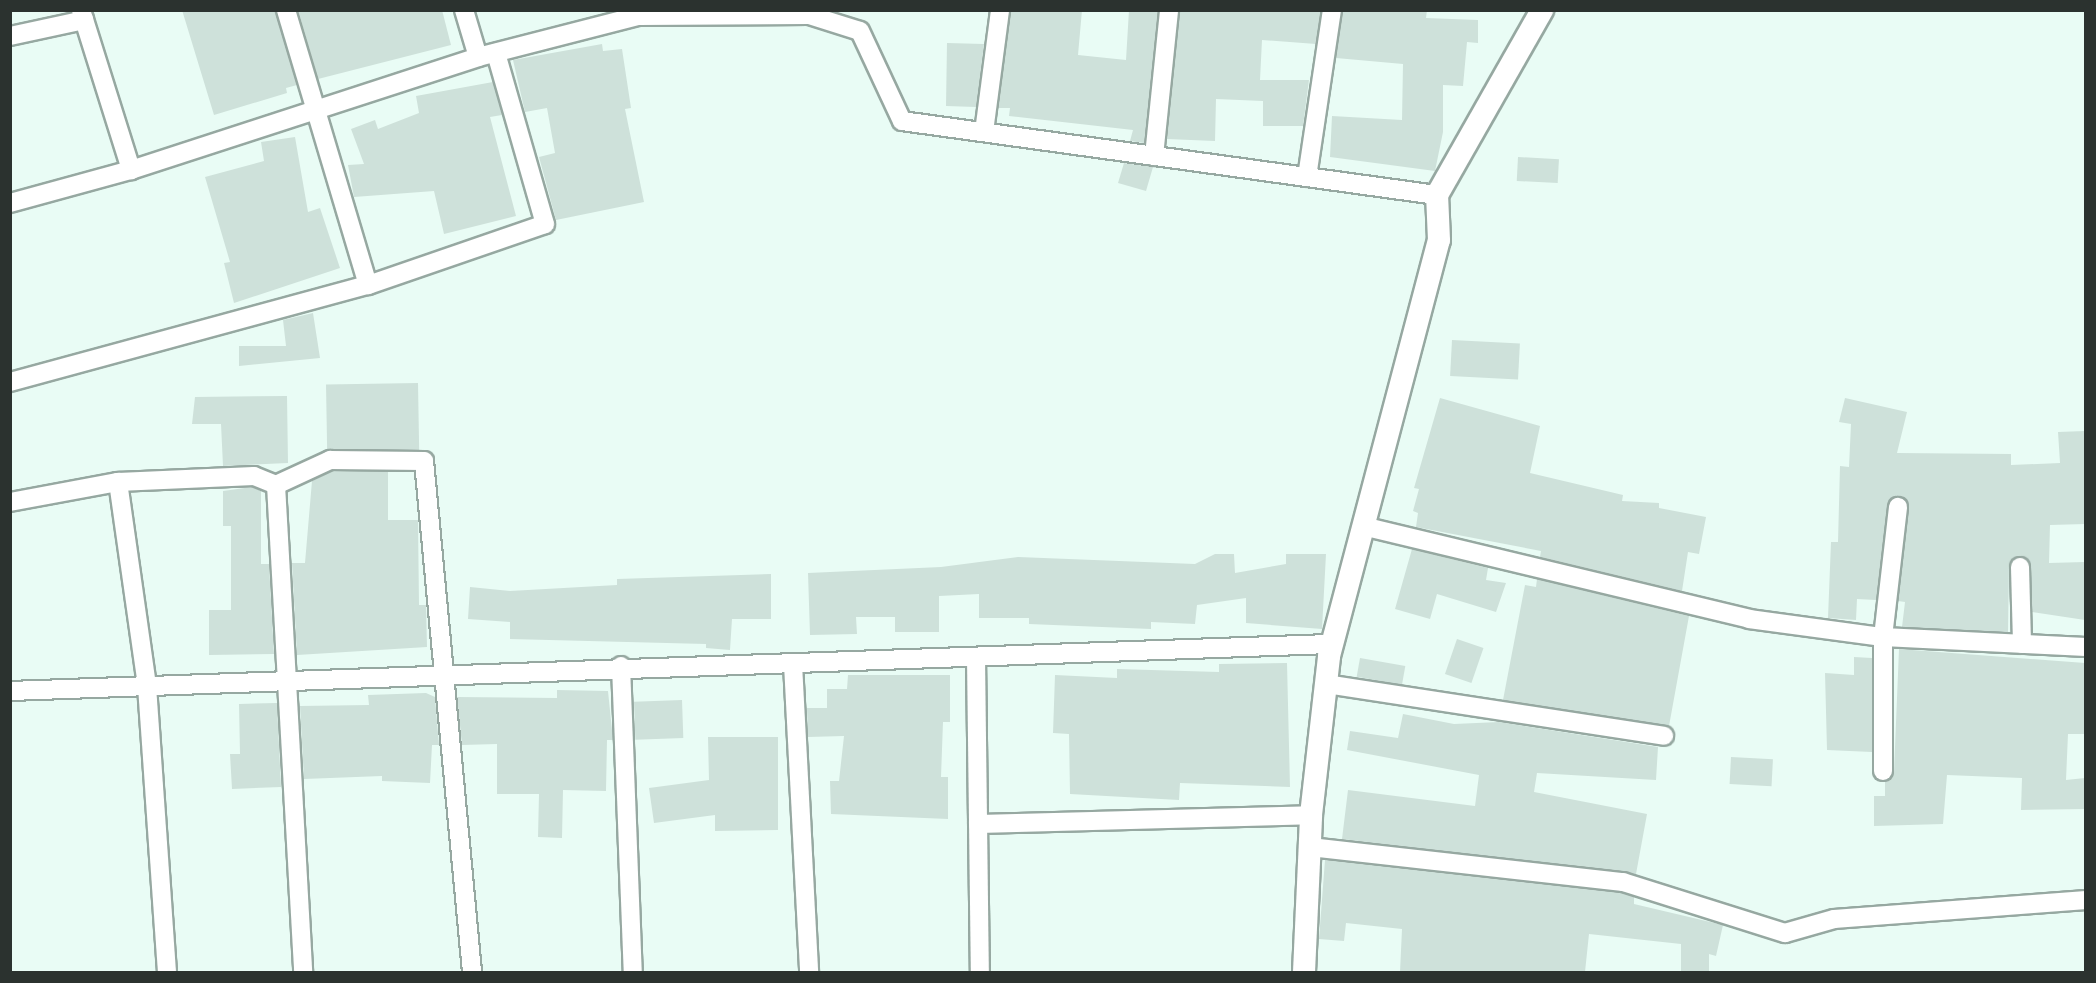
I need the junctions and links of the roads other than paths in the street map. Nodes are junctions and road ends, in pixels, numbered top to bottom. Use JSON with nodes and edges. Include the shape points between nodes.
{"nodes":[{"id":1,"x":286,"y":10,"type":"edge"},
{"id":2,"x":464,"y":10,"type":"edge"},
{"id":3,"x":1000,"y":10,"type":"edge"},
{"id":4,"x":1169,"y":10,"type":"edge"},
{"id":5,"x":1332,"y":10,"type":"edge"},
{"id":6,"x":1542,"y":10,"type":"edge"},
{"id":7,"x":638,"y":13,"type":"edge"},
{"id":8,"x":82,"y":15,"type":"edge"},
{"id":9,"x":10,"y":36,"type":"edge"},
{"id":10,"x":487,"y":55,"type":"junction"},
{"id":11,"x":316,"y":110,"type":"junction"},
{"id":12,"x":984,"y":132,"type":"junction"},
{"id":13,"x":1154,"y":156,"type":"junction"},
{"id":14,"x":131,"y":171,"type":"junction"},
{"id":15,"x":1307,"y":177,"type":"junction"},
{"id":16,"x":1437,"y":195,"type":"junction"},
{"id":17,"x":10,"y":203,"type":"edge"},
{"id":18,"x":368,"y":285,"type":"junction"},
{"id":19,"x":10,"y":382,"type":"edge"},
{"id":20,"x":118,"y":482,"type":"junction"},
{"id":21,"x":276,"y":485,"type":"junction"},
{"id":22,"x":10,"y":502,"type":"edge"},
{"id":23,"x":1898,"y":507,"type":"dead end"},
{"id":24,"x":1363,"y":526,"type":"junction"},
{"id":25,"x":2020,"y":567,"type":"dead end"},
{"id":26,"x":1883,"y":637,"type":"junction"},
{"id":27,"x":1332,"y":644,"type":"junction"},
{"id":28,"x":2022,"y":644,"type":"junction"},
{"id":29,"x":2085,"y":647,"type":"edge"},
{"id":30,"x":976,"y":657,"type":"junction"},
{"id":31,"x":793,"y":664,"type":"junction"},
{"id":32,"x":621,"y":666,"type":"junction"},
{"id":33,"x":446,"y":676,"type":"junction"},
{"id":34,"x":284,"y":680,"type":"junction"},
{"id":35,"x":1326,"y":684,"type":"junction"},
{"id":36,"x":147,"y":686,"type":"junction"},
{"id":37,"x":10,"y":691,"type":"edge"},
{"id":38,"x":1664,"y":736,"type":"dead end"},
{"id":39,"x":1882,"y":771,"type":"dead end"},
{"id":40,"x":1311,"y":815,"type":"junction"},
{"id":41,"x":978,"y":824,"type":"junction"},
{"id":42,"x":1310,"y":847,"type":"junction"},
{"id":43,"x":2085,"y":900,"type":"edge"},
{"id":44,"x":167,"y":972,"type":"edge"},
{"id":45,"x":303,"y":972,"type":"edge"},
{"id":46,"x":472,"y":972,"type":"edge"},
{"id":47,"x":633,"y":972,"type":"edge"},
{"id":48,"x":809,"y":972,"type":"edge"},
{"id":49,"x":980,"y":972,"type":"edge"},
{"id":50,"x":1304,"y":972,"type":"edge"}],
"edges":[{"from":1,"to":11,"type":"street"},
{"from":2,"to":10,"type":"street"},
{"from":3,"to":12,"type":"street"},
{"from":4,"to":13,"type":"street"},
{"from":5,"to":15,"type":"street"},
{"from":6,"to":16,"type":"street"},
{"from":7,"to":10,"type":"street"},
{"from":7,"to":12,"type":"street","via":[[808,15],[860,31],[902,121]]},
{"from":8,"to":9,"type":"street"},
{"from":8,"to":14,"type":"street"},
{"from":10,"to":11,"type":"street"},
{"from":10,"to":18,"type":"street","via":[[545,224]]},
{"from":11,"to":14,"type":"street"},
{"from":11,"to":18,"type":"street"},
{"from":12,"to":13,"type":"street"},
{"from":13,"to":15,"type":"street"},
{"from":14,"to":17,"type":"street"},
{"from":15,"to":16,"type":"street"},
{"from":16,"to":24,"type":"street","via":[[1439,240]]},
{"from":18,"to":19,"type":"street"},
{"from":20,"to":21,"type":"street","via":[[254,476]]},
{"from":20,"to":22,"type":"street"},
{"from":20,"to":36,"type":"street"},
{"from":21,"to":33,"type":"street","via":[[330,460],[424,461]]},
{"from":21,"to":34,"type":"street"},
{"from":23,"to":26,"type":"street"},
{"from":24,"to":26,"type":"street","via":[[1749,619]]},
{"from":24,"to":27,"type":"street"},
{"from":25,"to":28,"type":"street"},
{"from":26,"to":28,"type":"street"},
{"from":26,"to":39,"type":"street"},
{"from":27,"to":30,"type":"street"},
{"from":27,"to":35,"type":"street"},
{"from":28,"to":29,"type":"street"},
{"from":30,"to":31,"type":"street"},
{"from":30,"to":41,"type":"street"},
{"from":31,"to":32,"type":"street"},
{"from":31,"to":48,"type":"street"},
{"from":32,"to":33,"type":"street"},
{"from":32,"to":47,"type":"street"},
{"from":33,"to":34,"type":"street"},
{"from":33,"to":46,"type":"street"},
{"from":34,"to":36,"type":"street"},
{"from":34,"to":45,"type":"street"},
{"from":35,"to":38,"type":"street"},
{"from":35,"to":40,"type":"street"},
{"from":36,"to":37,"type":"street"},
{"from":36,"to":44,"type":"street"},
{"from":40,"to":41,"type":"street"},
{"from":40,"to":42,"type":"street"},
{"from":41,"to":49,"type":"street"},
{"from":42,"to":43,"type":"street","via":[[1623,882],[1785,933],[1834,919]]},
{"from":42,"to":50,"type":"street"}]}
